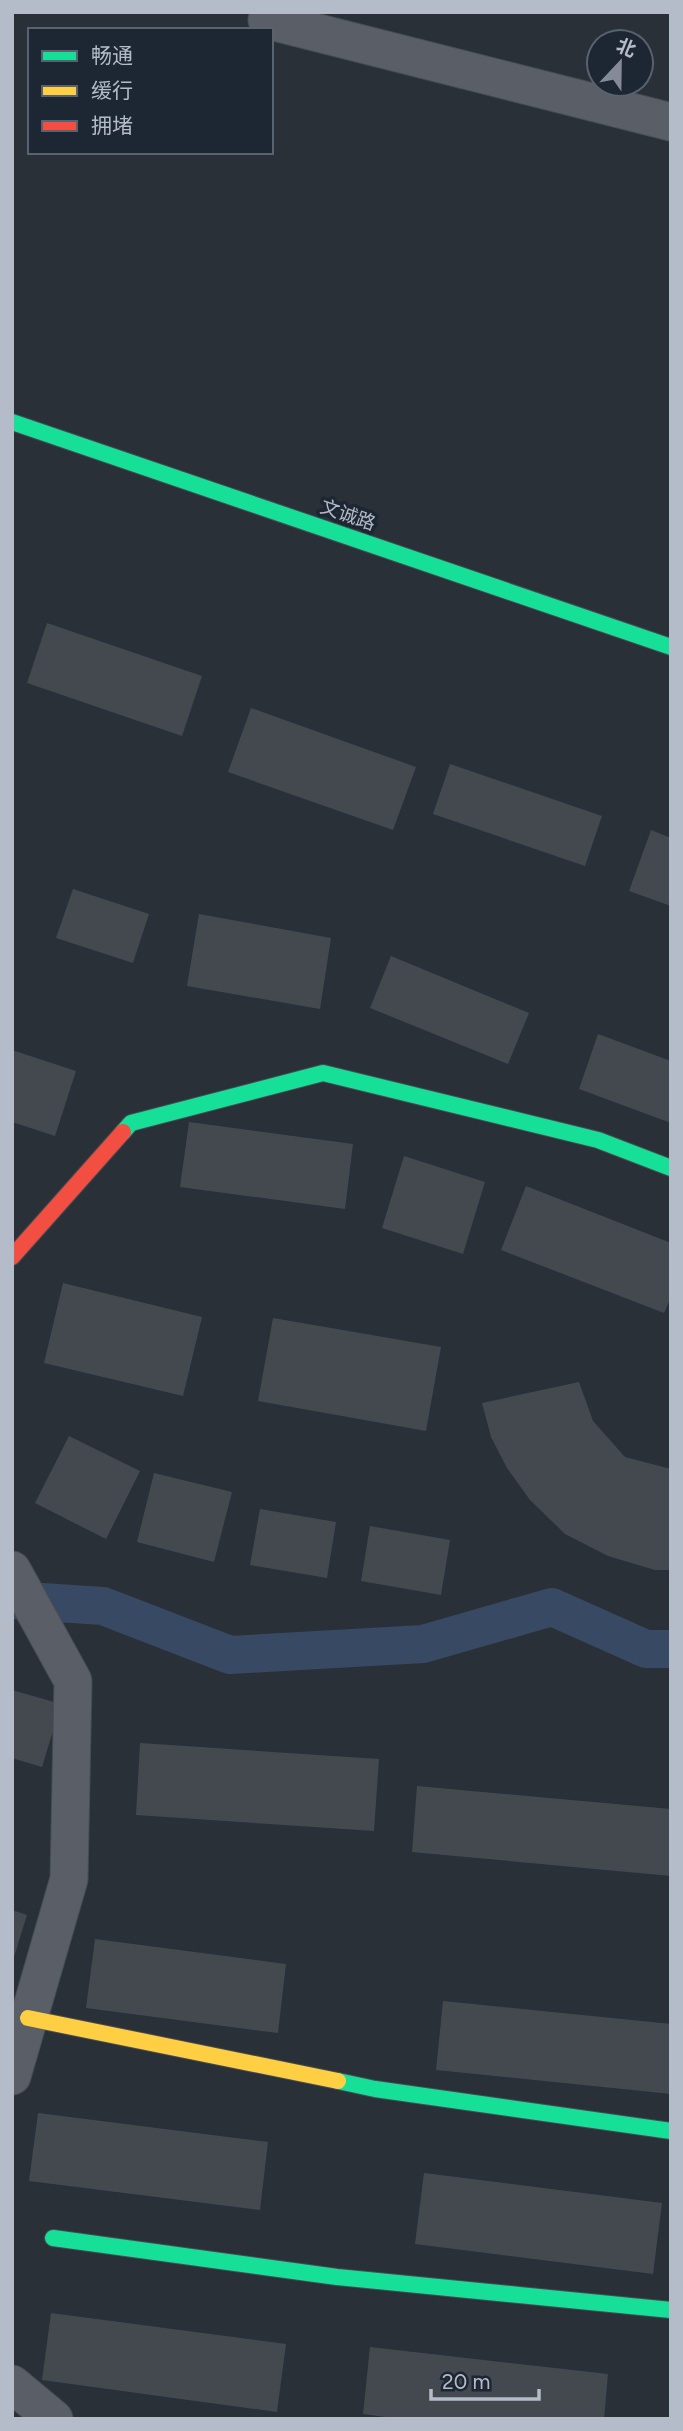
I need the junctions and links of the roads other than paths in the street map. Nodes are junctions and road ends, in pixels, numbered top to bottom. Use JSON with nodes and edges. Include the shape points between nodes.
{"nodes":[{"id":1,"x":267,"y":20,"type":"dead end"},
{"id":2,"x":671,"y":122,"type":"edge"},
{"id":3,"x":12,"y":422,"type":"edge"},
{"id":4,"x":671,"y":647,"type":"edge"},
{"id":5,"x":671,"y":1168,"type":"edge"},
{"id":6,"x":12,"y":1257,"type":"edge"},
{"id":7,"x":12,"y":1570,"type":"edge"},
{"id":8,"x":28,"y":2018,"type":"junction"},
{"id":9,"x":12,"y":2076,"type":"edge"},
{"id":10,"x":671,"y":2131,"type":"edge"},
{"id":11,"x":53,"y":2238,"type":"dead end"},
{"id":12,"x":671,"y":2311,"type":"edge"},
{"id":13,"x":12,"y":2384,"type":"edge"},
{"id":14,"x":54,"y":2419,"type":"edge"}],
"edges":[{"from":1,"to":2,"type":"street"},
{"from":3,"to":4,"type":"street","name":"文诚路"},
{"from":5,"to":6,"type":"street","via":[[598,1140],[323,1073],[131,1123]]},
{"from":7,"to":8,"type":"street","via":[[73,1681],[69,1879]]},
{"from":8,"to":9,"type":"street"},
{"from":8,"to":10,"type":"street","via":[[375,2089]]},
{"from":11,"to":12,"type":"street","via":[[337,2277]]},
{"from":13,"to":14,"type":"street"}]}
